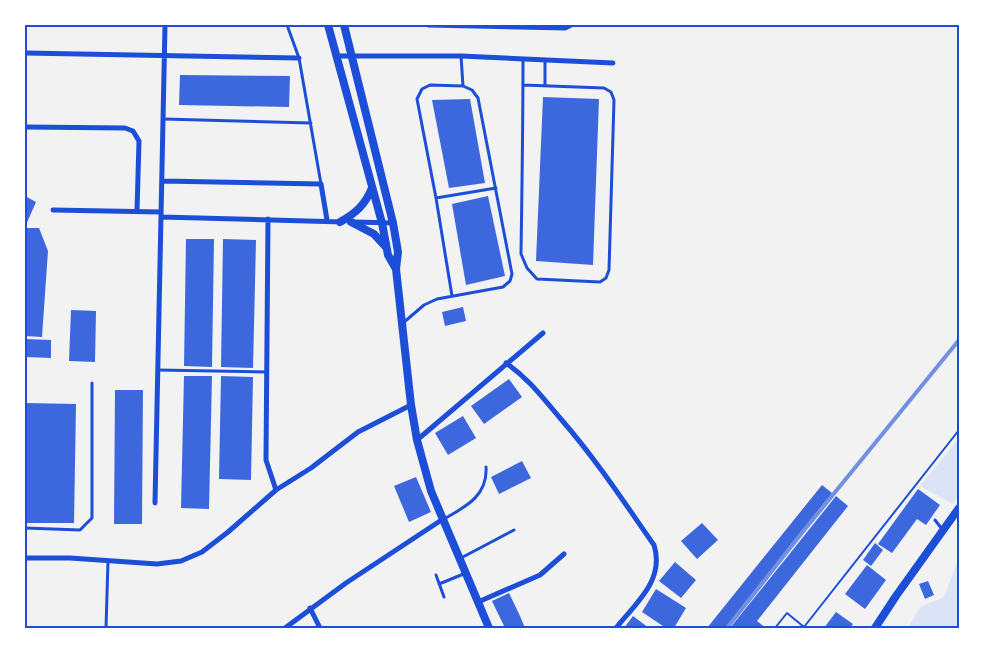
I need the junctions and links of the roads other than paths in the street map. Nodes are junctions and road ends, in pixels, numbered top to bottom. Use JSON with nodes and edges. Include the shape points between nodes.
{"nodes":[{"id":1,"x":165,"y":25,"type":"edge"},
{"id":2,"x":287,"y":25,"type":"edge"},
{"id":3,"x":328,"y":25,"type":"edge"},
{"id":4,"x":344,"y":25,"type":"edge"},
{"id":5,"x":428,"y":25,"type":"edge"},
{"id":6,"x":572,"y":25,"type":"edge"},
{"id":7,"x":479,"y":26,"type":"edge"},
{"id":8,"x":25,"y":53,"type":"edge"},
{"id":9,"x":165,"y":56,"type":"junction"},
{"id":10,"x":336,"y":56,"type":"junction"},
{"id":11,"x":352,"y":56,"type":"junction"},
{"id":12,"x":461,"y":56,"type":"junction"},
{"id":13,"x":299,"y":58,"type":"junction"},
{"id":14,"x":523,"y":60,"type":"junction"},
{"id":15,"x":545,"y":61,"type":"junction"},
{"id":16,"x":613,"y":63,"type":"dead end"},
{"id":17,"x":523,"y":85,"type":"junction"},
{"id":18,"x":545,"y":85,"type":"junction"},
{"id":19,"x":463,"y":86,"type":"junction"},
{"id":20,"x":163,"y":120,"type":"junction"},
{"id":21,"x":311,"y":123,"type":"junction"},
{"id":22,"x":25,"y":127,"type":"edge"},
{"id":23,"x":162,"y":181,"type":"junction"},
{"id":24,"x":322,"y":184,"type":"junction"},
{"id":25,"x":372,"y":188,"type":"junction"},
{"id":26,"x":496,"y":188,"type":"junction"},
{"id":27,"x":436,"y":198,"type":"junction"},
{"id":28,"x":53,"y":210,"type":"dead end"},
{"id":29,"x":137,"y":211,"type":"junction"},
{"id":30,"x":161,"y":214,"type":"junction"},
{"id":31,"x":268,"y":219,"type":"junction"},
{"id":32,"x":327,"y":220,"type":"junction"},
{"id":33,"x":340,"y":222,"type":"junction"},
{"id":34,"x":351,"y":222,"type":"junction"},
{"id":35,"x":382,"y":223,"type":"junction"},
{"id":36,"x":393,"y":223,"type":"junction"},
{"id":37,"x":386,"y":248,"type":"junction"},
{"id":38,"x":396,"y":269,"type":"junction"},
{"id":39,"x":452,"y":296,"type":"junction"},
{"id":40,"x":403,"y":323,"type":"junction"},
{"id":41,"x":543,"y":333,"type":"dead end"},
{"id":42,"x":506,"y":363,"type":"junction"},
{"id":43,"x":158,"y":370,"type":"junction"},
{"id":44,"x":267,"y":372,"type":"junction"},
{"id":45,"x":92,"y":383,"type":"dead end"},
{"id":46,"x":411,"y":404,"type":"junction"},
{"id":47,"x":417,"y":440,"type":"junction"},
{"id":48,"x":486,"y":467,"type":"dead end"},
{"id":49,"x":276,"y":490,"type":"junction"},
{"id":50,"x":155,"y":503,"type":"dead end"},
{"id":51,"x":959,"y":508,"type":"edge"},
{"id":52,"x":443,"y":519,"type":"junction"},
{"id":53,"x":935,"y":520,"type":"dead end"},
{"id":54,"x":25,"y":528,"type":"edge"},
{"id":55,"x":943,"y":529,"type":"junction"},
{"id":56,"x":514,"y":530,"type":"dead end"},
{"id":57,"x":564,"y":554,"type":"dead end"},
{"id":58,"x":25,"y":558,"type":"edge"},
{"id":59,"x":460,"y":559,"type":"junction"},
{"id":60,"x":108,"y":561,"type":"junction"},
{"id":61,"x":466,"y":572,"type":"junction"},
{"id":62,"x":436,"y":575,"type":"dead end"},
{"id":63,"x":439,"y":584,"type":"junction"},
{"id":64,"x":444,"y":596,"type":"dead end"},
{"id":65,"x":478,"y":602,"type":"junction"},
{"id":66,"x":310,"y":608,"type":"junction"},
{"id":67,"x":106,"y":628,"type":"edge"},
{"id":68,"x":285,"y":628,"type":"edge"},
{"id":69,"x":320,"y":628,"type":"edge"},
{"id":70,"x":490,"y":628,"type":"edge"},
{"id":71,"x":616,"y":628,"type":"edge"},
{"id":72,"x":875,"y":628,"type":"edge"}],
"edges":[{"from":1,"to":9,"type":"street"},
{"from":2,"to":13,"type":"lane"},
{"from":3,"to":10,"type":"street"},
{"from":4,"to":11,"type":"street"},
{"from":5,"to":7,"type":"street"},
{"from":6,"to":7,"type":"street","via":[[565,28]]},
{"from":8,"to":9,"type":"street"},
{"from":9,"to":13,"type":"street"},
{"from":9,"to":20,"type":"street"},
{"from":10,"to":11,"type":"street"},
{"from":10,"to":25,"type":"street"},
{"from":11,"to":12,"type":"street"},
{"from":11,"to":36,"type":"street"},
{"from":12,"to":14,"type":"street"},
{"from":12,"to":19,"type":"lane"},
{"from":13,"to":21,"type":"lane"},
{"from":14,"to":15,"type":"street"},
{"from":14,"to":17,"type":"lane"},
{"from":15,"to":16,"type":"street"},
{"from":15,"to":18,"type":"lane"},
{"from":17,"to":18,"type":"lane"},
{"from":17,"to":18,"type":"lane","via":[[521,254],[537,279],[600,282],[609,270],[614,100],[611,92],[604,88]]},
{"from":19,"to":26,"type":"lane","via":[[478,98]]},
{"from":19,"to":27,"type":"lane","via":[[430,85],[422,89],[417,99]]},
{"from":20,"to":21,"type":"lane"},
{"from":20,"to":23,"type":"street"},
{"from":21,"to":24,"type":"lane"},
{"from":22,"to":29,"type":"street","via":[[125,128],[133,131],[139,141]]},
{"from":23,"to":24,"type":"street"},
{"from":23,"to":30,"type":"street"},
{"from":24,"to":32,"type":"street"},
{"from":25,"to":33,"type":"street","via":[[360,209]]},
{"from":25,"to":35,"type":"street"},
{"from":26,"to":27,"type":"lane"},
{"from":26,"to":39,"type":"lane","via":[[512,274],[510,281],[503,287]]},
{"from":27,"to":39,"type":"lane"},
{"from":28,"to":29,"type":"street"},
{"from":29,"to":30,"type":"street"},
{"from":30,"to":31,"type":"street"},
{"from":30,"to":43,"type":"street"},
{"from":31,"to":32,"type":"street"},
{"from":31,"to":44,"type":"street"},
{"from":32,"to":33,"type":"street"},
{"from":33,"to":34,"type":"street"},
{"from":34,"to":35,"type":"street"},
{"from":34,"to":37,"type":"street","via":[[374,234]]},
{"from":35,"to":36,"type":"street"},
{"from":35,"to":37,"type":"street"},
{"from":36,"to":38,"type":"street","via":[[398,252]]},
{"from":37,"to":38,"type":"street"},
{"from":38,"to":40,"type":"street"},
{"from":39,"to":40,"type":"lane","via":[[424,305]]},
{"from":40,"to":46,"type":"street"},
{"from":41,"to":42,"type":"street"},
{"from":42,"to":47,"type":"street"},
{"from":42,"to":71,"type":"street","via":[[524,376],[580,441],[654,545],[658,558],[652,583]]},
{"from":43,"to":44,"type":"lane"},
{"from":43,"to":50,"type":"street"},
{"from":44,"to":49,"type":"street","via":[[266,460]]},
{"from":45,"to":54,"type":"lane","via":[[92,518],[80,530]]},
{"from":46,"to":47,"type":"street"},
{"from":46,"to":49,"type":"street","via":[[358,432]]},
{"from":47,"to":52,"type":"street"},
{"from":48,"to":52,"type":"lane","via":[[484,486],[474,500]]},
{"from":49,"to":60,"type":"street","via":[[202,552],[180,561],[157,564]]},
{"from":51,"to":55,"type":"street"},
{"from":52,"to":59,"type":"street"},
{"from":52,"to":66,"type":"street"},
{"from":53,"to":55,"type":"lane"},
{"from":55,"to":72,"type":"street"},
{"from":56,"to":59,"type":"lane"},
{"from":57,"to":65,"type":"street","via":[[540,575]]},
{"from":58,"to":60,"type":"street"},
{"from":59,"to":61,"type":"street"},
{"from":60,"to":67,"type":"lane"},
{"from":61,"to":63,"type":"lane"},
{"from":61,"to":65,"type":"street"},
{"from":62,"to":63,"type":"lane"},
{"from":63,"to":64,"type":"lane"},
{"from":65,"to":70,"type":"street"},
{"from":66,"to":68,"type":"street"},
{"from":66,"to":69,"type":"street"}]}
